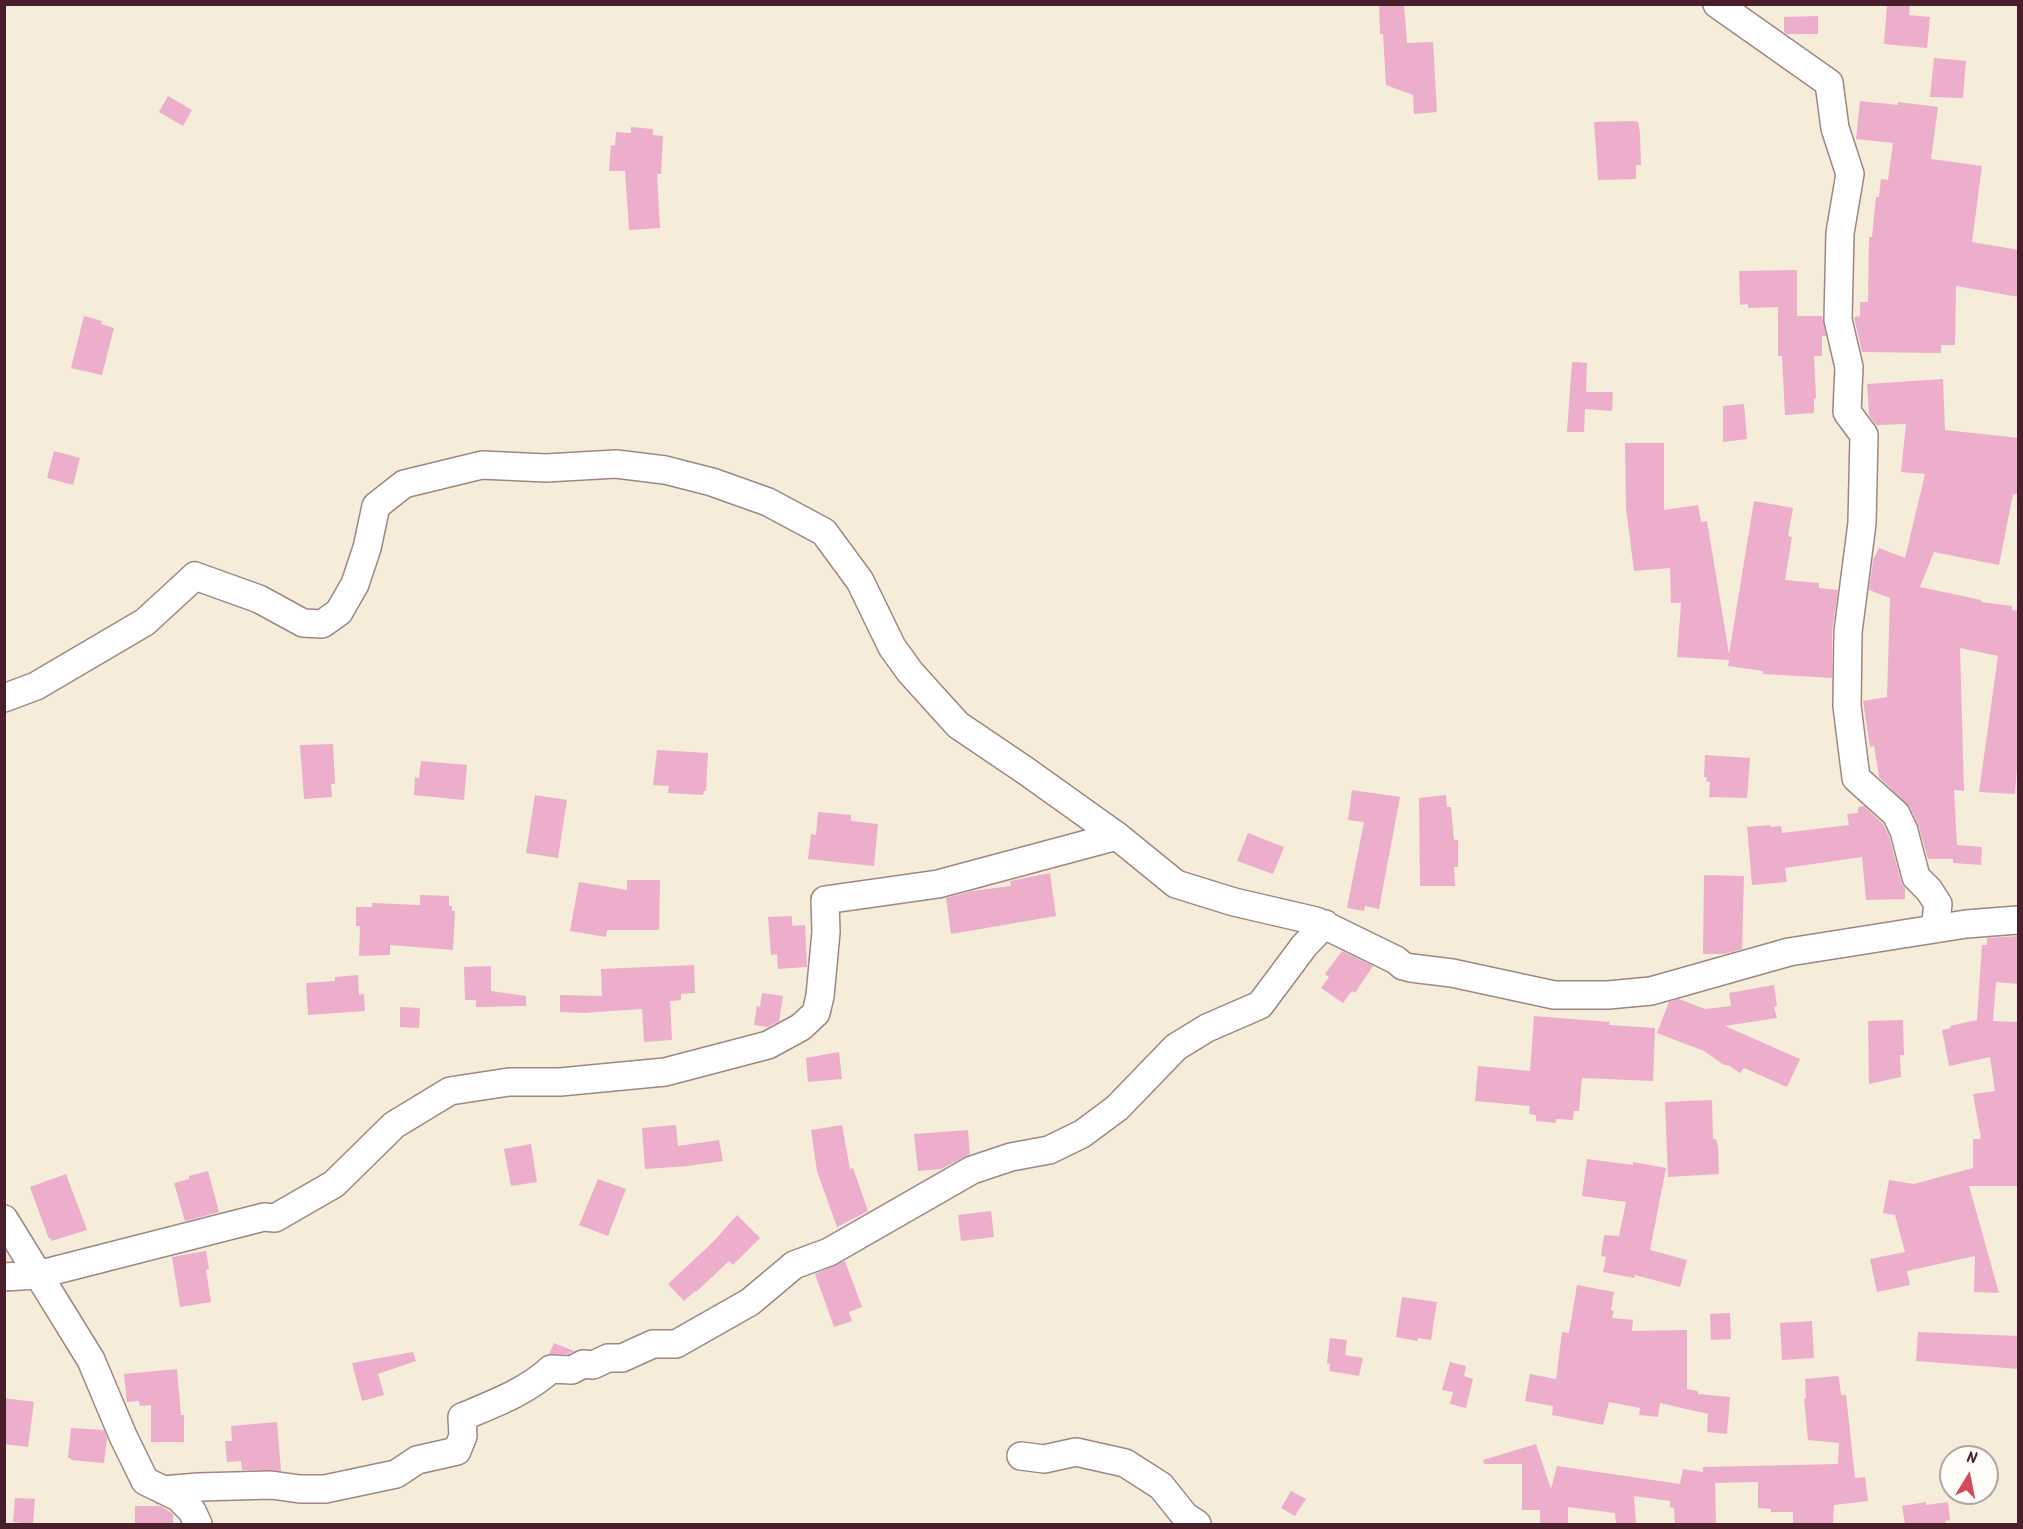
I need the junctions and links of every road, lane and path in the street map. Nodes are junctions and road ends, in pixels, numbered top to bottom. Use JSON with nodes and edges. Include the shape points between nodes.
{"nodes":[{"id":1,"x":1717,"y":4,"type":"edge"},
{"id":2,"x":4,"y":698,"type":"edge"},
{"id":3,"x":1117,"y":836,"type":"junction"},
{"id":4,"x":2019,"y":920,"type":"edge"},
{"id":5,"x":1325,"y":924,"type":"junction"},
{"id":6,"x":1935,"y":929,"type":"junction"},
{"id":7,"x":4,"y":1219,"type":"edge"},
{"id":8,"x":37,"y":1275,"type":"junction"},
{"id":9,"x":4,"y":1277,"type":"edge"},
{"id":10,"x":1021,"y":1456,"type":"dead end"},
{"id":11,"x":163,"y":1490,"type":"junction"},
{"id":12,"x":198,"y":1524,"type":"edge"},
{"id":13,"x":1197,"y":1524,"type":"edge"}],
"edges":[{"from":1,"to":6,"type":"street","via":[[1829,83],[1835,128],[1850,174],[1840,233],[1838,320],[1849,367],[1847,412],[1864,435],[1862,523],[1848,632],[1847,706],[1856,778],[1896,814],[1916,877],[1938,904]]},
{"from":2,"to":3,"type":"street","via":[[36,686],[146,622],[195,576],[259,599],[303,623],[322,624],[339,612],[355,584],[376,506],[404,484],[482,465],[546,468],[616,464],[665,470],[768,502],[824,532],[860,581],[892,647],[958,725]]},
{"from":3,"to":5,"type":"street","via":[[1176,885]]},
{"from":3,"to":8,"type":"street","via":[[938,884],[825,900],[826,932],[816,1013],[801,1028],[768,1045],[665,1072],[560,1082],[509,1082],[450,1091],[394,1125],[334,1184],[275,1218],[264,1217]]},
{"from":4,"to":6,"type":"street"},
{"from":5,"to":6,"type":"street","via":[[1403,966],[1554,995],[1651,991],[1789,952]]},
{"from":5,"to":11,"type":"street","via":[[1260,1005],[1207,1028],[1176,1047],[1117,1108],[1082,1134],[1049,1150],[972,1170],[829,1252],[794,1265],[750,1302],[676,1344],[653,1344],[621,1358],[583,1364],[572,1370],[551,1369],[540,1380],[509,1397],[462,1417],[462,1442],[457,1451],[417,1460],[396,1473],[325,1489],[271,1485]]},
{"from":7,"to":8,"type":"street"},
{"from":8,"to":9,"type":"street"},
{"from":8,"to":11,"type":"street","via":[[91,1360],[145,1482]]},
{"from":10,"to":13,"type":"street","via":[[1044,1459],[1076,1452],[1125,1462],[1161,1486],[1185,1516]]},
{"from":11,"to":12,"type":"street","via":[[178,1497]]}]}
